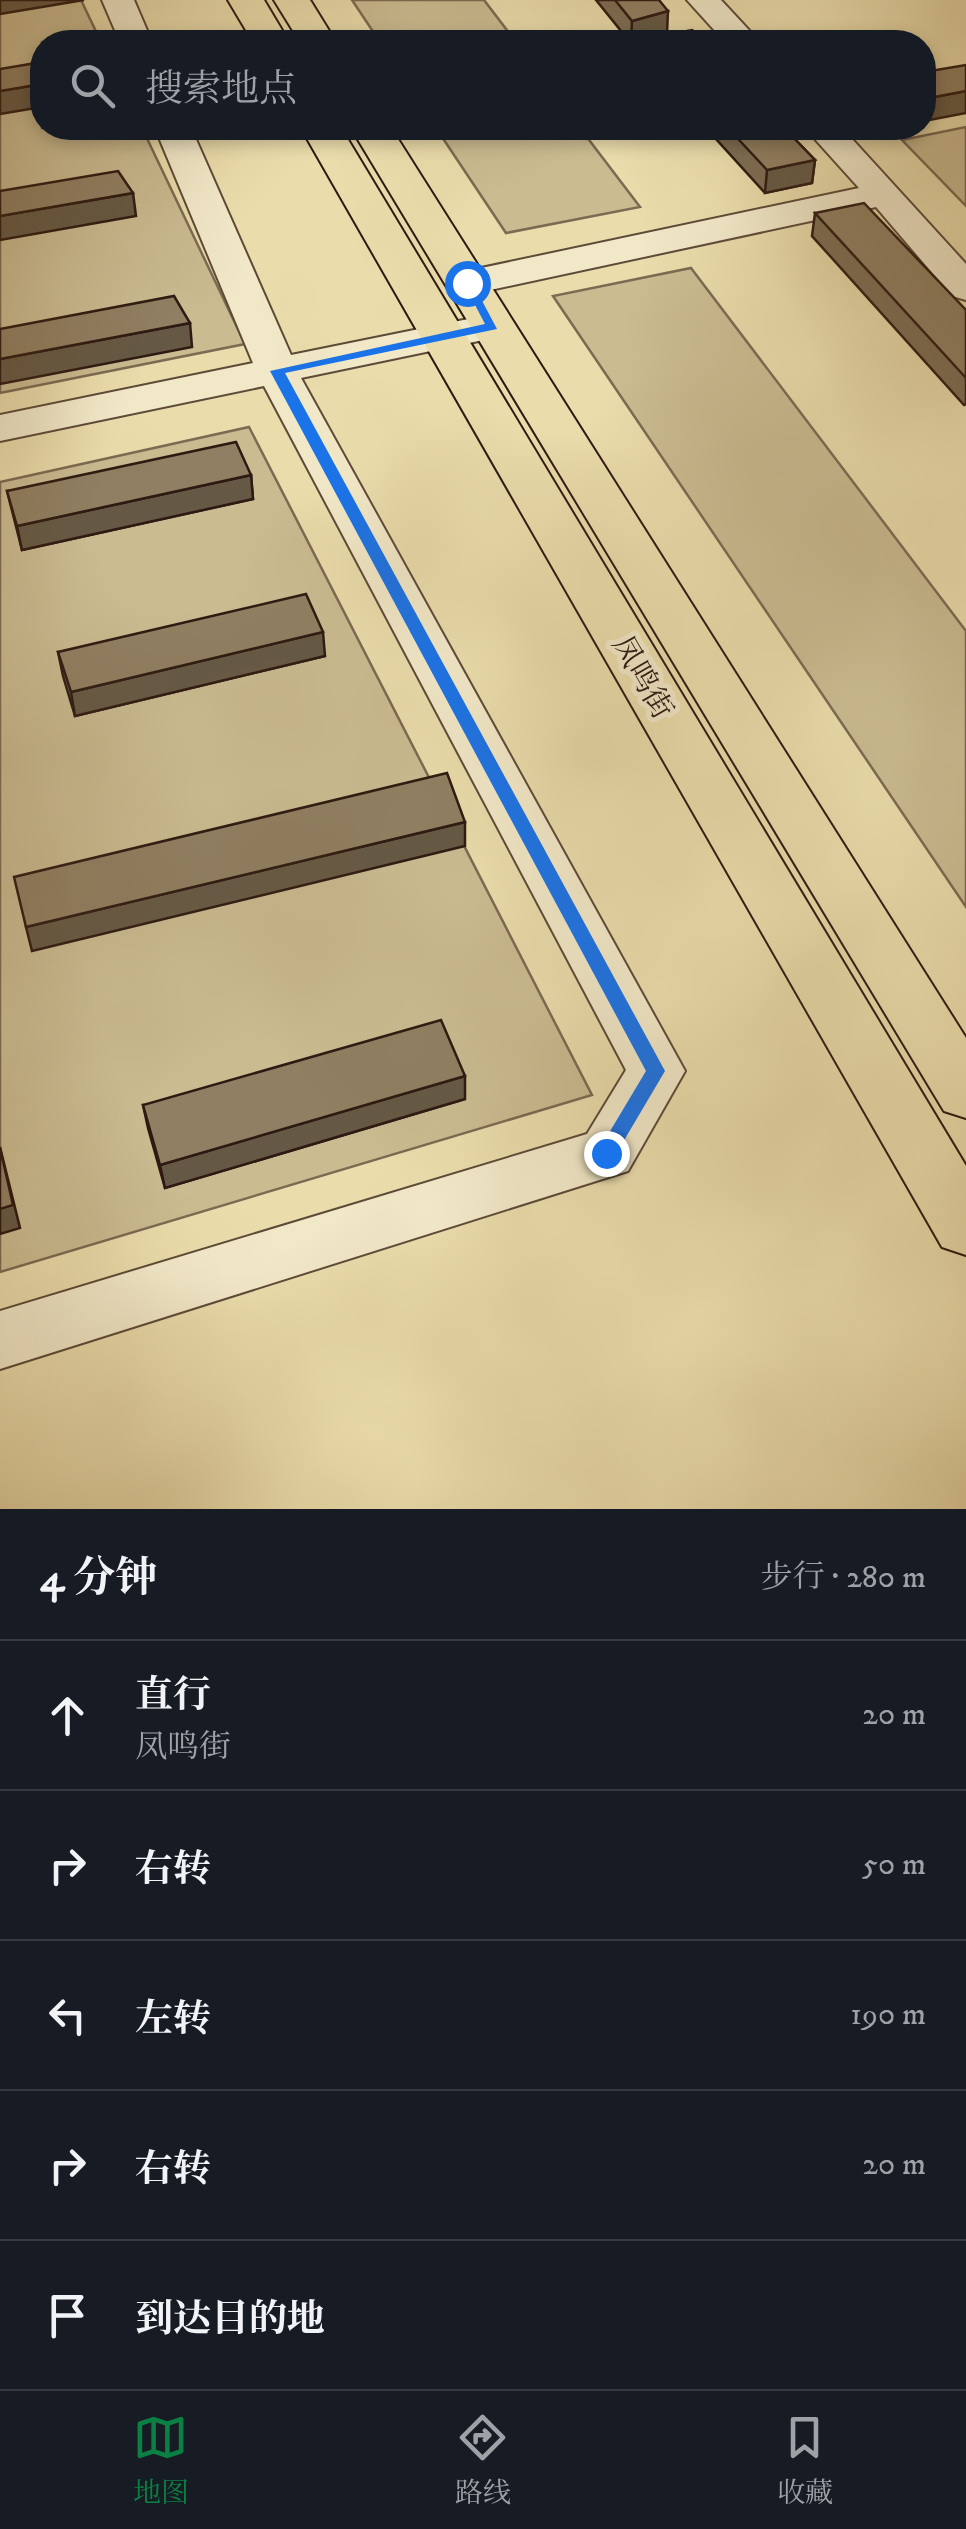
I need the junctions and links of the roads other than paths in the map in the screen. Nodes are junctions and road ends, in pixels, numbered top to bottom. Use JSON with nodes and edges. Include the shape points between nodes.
{"nodes":[{"id":1,"x":118,"y":0,"type":"edge"},
{"id":2,"x":246,"y":0,"type":"edge"},
{"id":3,"x":292,"y":0,"type":"edge"},
{"id":4,"x":703,"y":0,"type":"edge"},
{"id":5,"x":131,"y":30,"type":"edge"},
{"id":6,"x":264,"y":30,"type":"edge"},
{"id":7,"x":311,"y":30,"type":"edge"},
{"id":8,"x":732,"y":30,"type":"edge"},
{"id":9,"x":177,"y":140,"type":"edge"},
{"id":10,"x":330,"y":140,"type":"edge"},
{"id":11,"x":378,"y":140,"type":"edge"},
{"id":12,"x":834,"y":140,"type":"edge"},
{"id":13,"x":885,"y":194,"type":"junction"},
{"id":14,"x":467,"y":283,"type":"junction"},
{"id":15,"x":966,"y":288,"type":"edge"},
{"id":16,"x":468,"y":331,"type":"junction"},
{"id":17,"x":277,"y":371,"type":"junction"},
{"id":18,"x":0,"y":428,"type":"edge"},
{"id":19,"x":966,"y":1092,"type":"edge"},
{"id":20,"x":966,"y":1226,"type":"edge"},
{"id":21,"x":0,"y":1340,"type":"edge"}],
"edges":[{"from":1,"to":5,"type":"street"},
{"from":2,"to":6,"type":"main road"},
{"from":3,"to":7,"type":"main road"},
{"from":4,"to":8,"type":"street"},
{"from":9,"to":17,"type":"street"},
{"from":10,"to":16,"type":"main road","name":"凤鸣街"},
{"from":11,"to":14,"type":"main road","name":"凤鸣街"},
{"from":12,"to":13,"type":"street"},
{"from":13,"to":14,"type":"street"},
{"from":13,"to":15,"type":"street"},
{"from":14,"to":16,"type":"main road","name":"凤鸣街"},
{"from":16,"to":17,"type":"street"},
{"from":16,"to":19,"type":"main road","name":"凤鸣街"},
{"from":16,"to":20,"type":"main road","name":"凤鸣街"},
{"from":17,"to":18,"type":"street"},
{"from":17,"to":21,"type":"street","via":[[656,1071],[606,1153]]}]}
